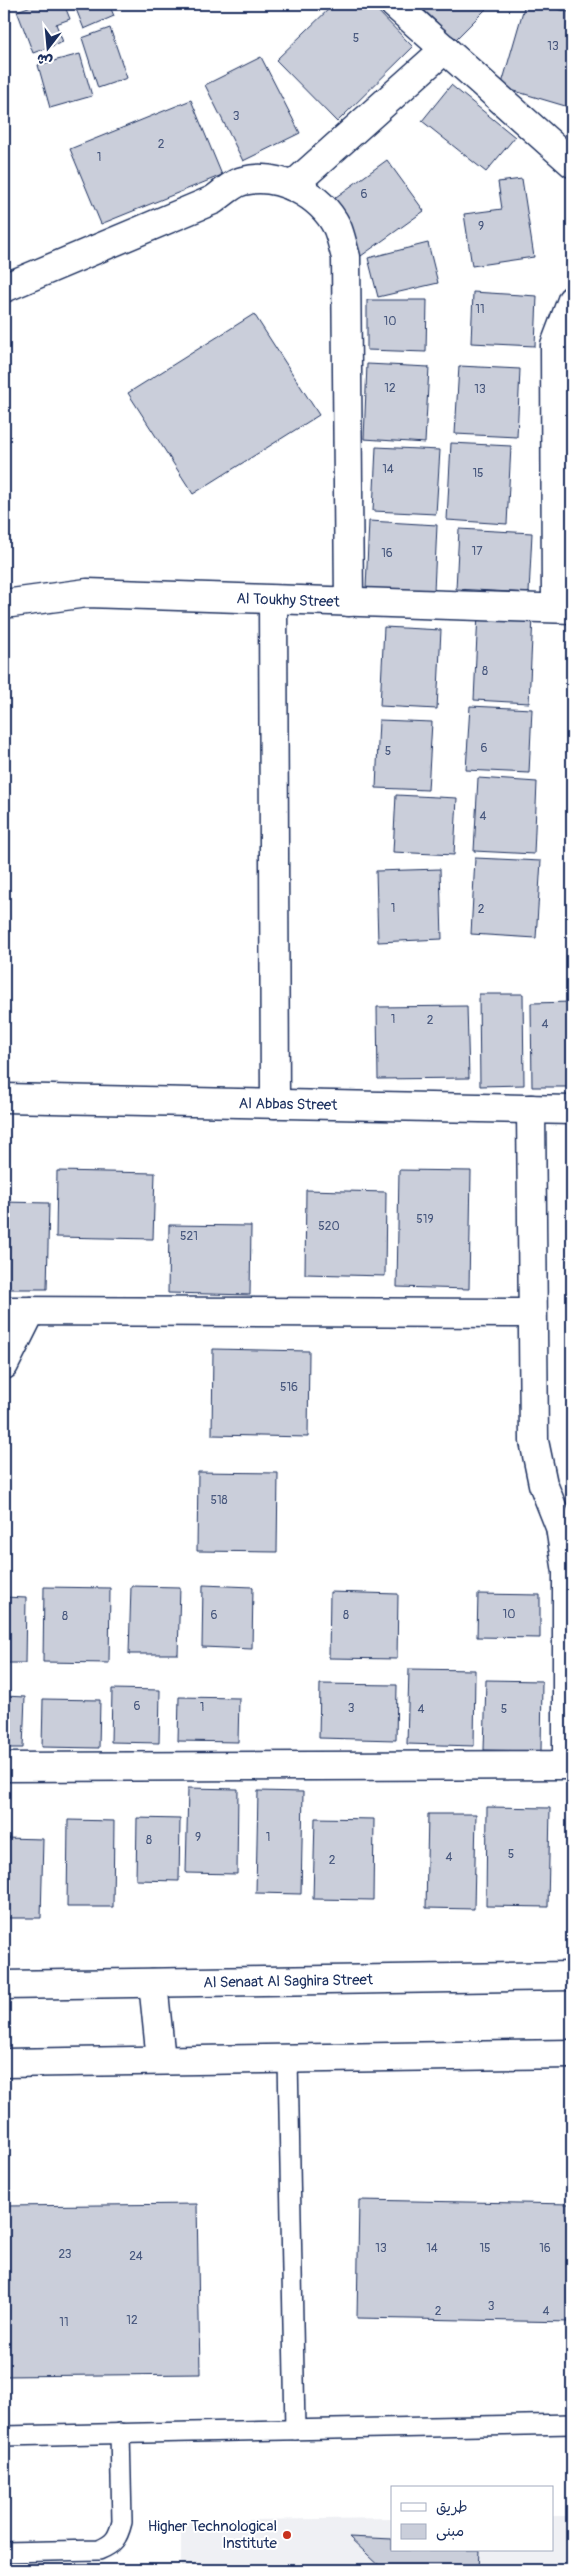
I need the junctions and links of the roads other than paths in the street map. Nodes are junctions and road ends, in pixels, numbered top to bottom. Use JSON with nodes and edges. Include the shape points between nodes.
{"nodes":[{"id":1,"x":394,"y":4,"type":"edge"},
{"id":2,"x":445,"y":49,"type":"junction"},
{"id":3,"x":572,"y":163,"type":"edge"},
{"id":4,"x":292,"y":186,"type":"junction"},
{"id":5,"x":4,"y":288,"type":"edge"},
{"id":6,"x":572,"y":300,"type":"edge"},
{"id":7,"x":564,"y":346,"type":"edge"},
{"id":8,"x":274,"y":600,"type":"junction"},
{"id":9,"x":348,"y":602,"type":"junction"},
{"id":10,"x":4,"y":604,"type":"edge"},
{"id":11,"x":564,"y":608,"type":"edge"},
{"id":12,"x":4,"y":1098,"type":"edge"},
{"id":13,"x":275,"y":1104,"type":"junction"},
{"id":14,"x":531,"y":1109,"type":"junction"},
{"id":15,"x":572,"y":1110,"type":"edge"},
{"id":16,"x":4,"y":1311,"type":"edge"},
{"id":17,"x":31,"y":1311,"type":"junction"},
{"id":18,"x":531,"y":1313,"type":"junction"},
{"id":19,"x":4,"y":1365,"type":"edge"},
{"id":20,"x":4,"y":1766,"type":"edge"},
{"id":21,"x":572,"y":1976,"type":"edge"},
{"id":22,"x":153,"y":1983,"type":"junction"},
{"id":23,"x":4,"y":1985,"type":"edge"},
{"id":24,"x":572,"y":2054,"type":"edge"},
{"id":25,"x":288,"y":2058,"type":"junction"},
{"id":26,"x":161,"y":2060,"type":"junction"},
{"id":27,"x":4,"y":2063,"type":"edge"},
{"id":28,"x":572,"y":2424,"type":"edge"},
{"id":29,"x":295,"y":2430,"type":"junction"},
{"id":30,"x":120,"y":2434,"type":"junction"},
{"id":31,"x":4,"y":2436,"type":"edge"},
{"id":32,"x":4,"y":2552,"type":"edge"}],
"edges":[{"from":1,"to":2,"type":"street"},
{"from":2,"to":3,"type":"street"},
{"from":2,"to":4,"type":"street"},
{"from":4,"to":5,"type":"street","via":[[267,180],[242,181],[213,200]]},
{"from":4,"to":9,"type":"street","via":[[318,202],[337,227],[346,257]]},
{"from":6,"to":7,"type":"street"},
{"from":7,"to":11,"type":"street"},
{"from":8,"to":9,"type":"street","name":"Al Toukhy Street"},
{"from":8,"to":10,"type":"street","name":"Al Toukhy Street","via":[[88,593]]},
{"from":8,"to":13,"type":"street"},
{"from":9,"to":11,"type":"street","name":"Al Toukhy Street"},
{"from":12,"to":13,"type":"street","name":"Al Abbas Street"},
{"from":13,"to":14,"type":"street","name":"Al Abbas Street"},
{"from":14,"to":15,"type":"street","name":"Al Abbas Street"},
{"from":14,"to":18,"type":"street"},
{"from":16,"to":17,"type":"street"},
{"from":17,"to":18,"type":"street"},
{"from":17,"to":19,"type":"street"},
{"from":18,"to":20,"type":"street","via":[[534,1441],[543,1484],[560,1527],[567,1572],[567,1765]]},
{"from":21,"to":22,"type":"street","name":"Al Senaat Al Saghira Street"},
{"from":22,"to":23,"type":"street","name":"Al Senaat Al Saghira Street"},
{"from":22,"to":26,"type":"street"},
{"from":24,"to":25,"type":"street"},
{"from":25,"to":26,"type":"street"},
{"from":25,"to":29,"type":"lane"},
{"from":26,"to":27,"type":"street"},
{"from":28,"to":29,"type":"lane"},
{"from":29,"to":30,"type":"lane"},
{"from":30,"to":31,"type":"lane"},
{"from":30,"to":32,"type":"lane","via":[[122,2522],[119,2535],[111,2545],[99,2550]]}]}
